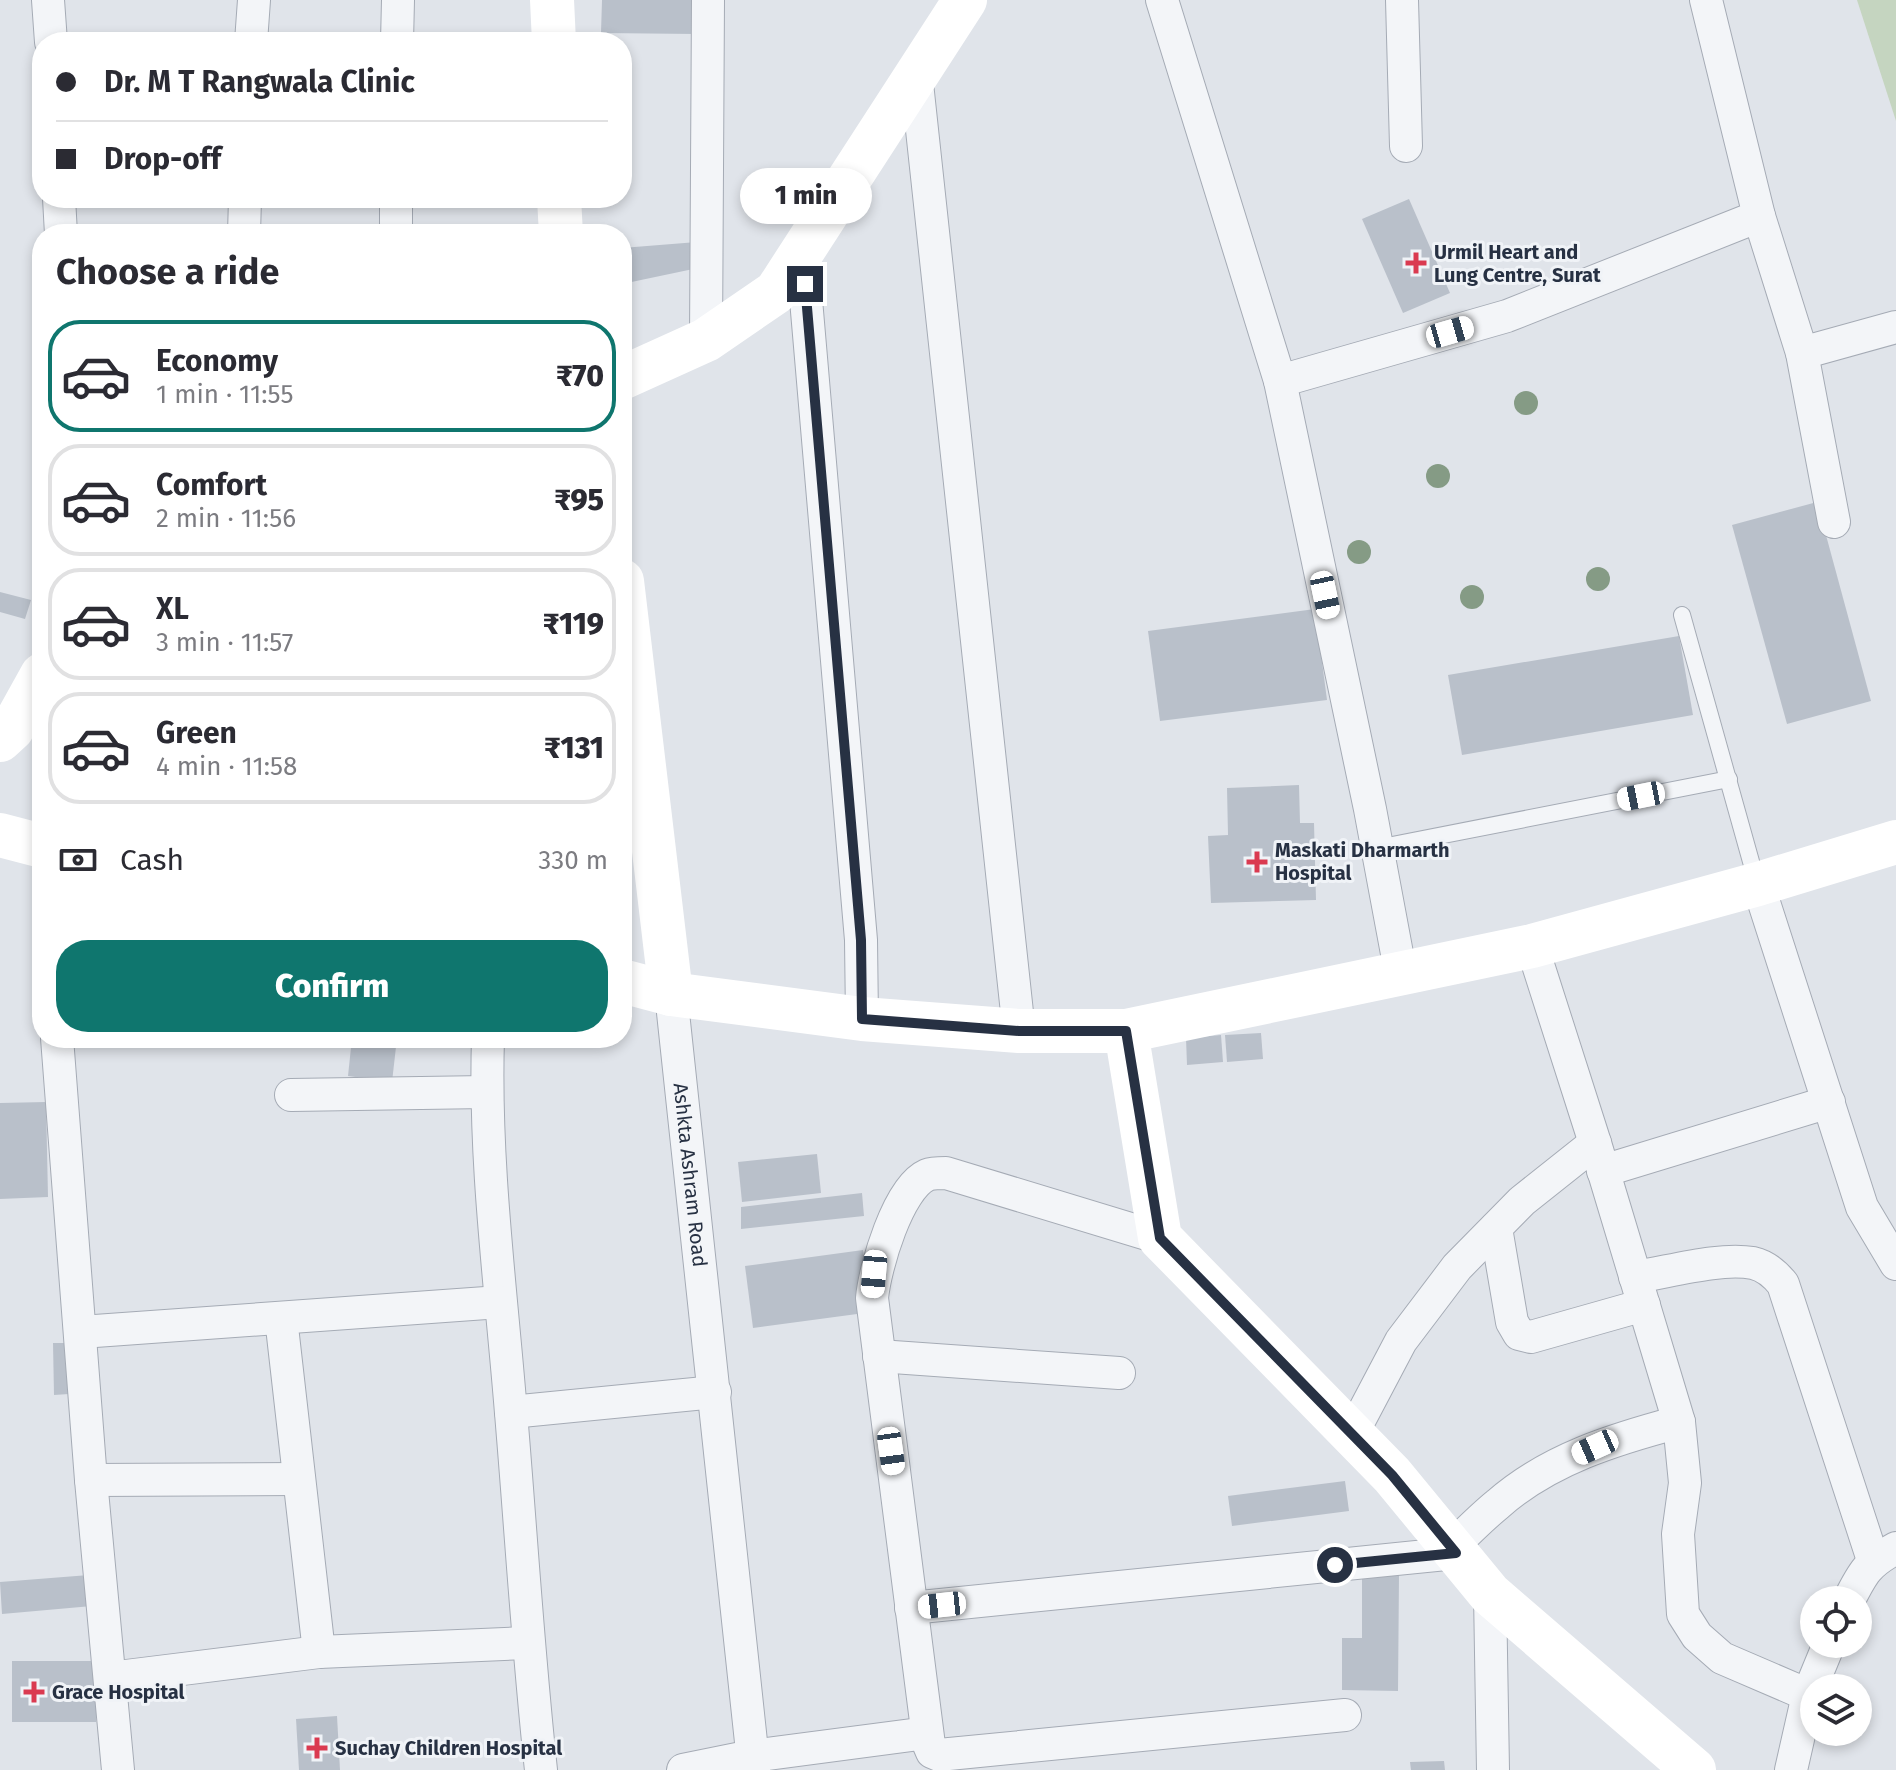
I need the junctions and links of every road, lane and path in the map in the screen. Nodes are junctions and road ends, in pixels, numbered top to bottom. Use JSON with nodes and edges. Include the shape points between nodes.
{"nodes":[{"id":1,"x":48,"y":0,"type":"edge"},
{"id":2,"x":254,"y":0,"type":"edge"},
{"id":3,"x":398,"y":0,"type":"edge"},
{"id":4,"x":552,"y":0,"type":"edge"},
{"id":5,"x":708,"y":0,"type":"edge"},
{"id":6,"x":965,"y":0,"type":"edge"},
{"id":7,"x":1162,"y":0,"type":"edge"},
{"id":8,"x":1402,"y":0,"type":"edge"},
{"id":9,"x":1706,"y":0,"type":"edge"},
{"id":10,"x":50,"y":32,"type":"edge"},
{"id":11,"x":252,"y":32,"type":"edge"},
{"id":12,"x":397,"y":32,"type":"edge"},
{"id":13,"x":554,"y":32,"type":"edge"},
{"id":14,"x":916,"y":74,"type":"junction"},
{"id":15,"x":1406,"y":146,"type":"dead end"},
{"id":16,"x":1759,"y":216,"type":"junction"},
{"id":17,"x":802,"y":253,"type":"junction"},
{"id":18,"x":1896,"y":327,"type":"edge"},
{"id":19,"x":706,"y":340,"type":"junction"},
{"id":20,"x":1802,"y":353,"type":"junction"},
{"id":21,"x":632,"y":373,"type":"edge"},
{"id":22,"x":1280,"y":381,"type":"junction"},
{"id":23,"x":1834,"y":522,"type":"dead end"},
{"id":24,"x":1682,"y":615,"type":"dead end"},
{"id":25,"x":632,"y":665,"type":"edge"},
{"id":26,"x":32,"y":699,"type":"edge"},
{"id":27,"x":18,"y":732,"type":"edge"},
{"id":28,"x":1729,"y":779,"type":"junction"},
{"id":29,"x":1896,"y":842,"type":"edge"},
{"id":30,"x":1377,"y":848,"type":"junction"},
{"id":31,"x":1758,"y":884,"type":"junction"},
{"id":32,"x":1532,"y":946,"type":"junction"},
{"id":33,"x":1401,"y":975,"type":"junction"},
{"id":34,"x":632,"y":984,"type":"edge"},
{"id":35,"x":671,"y":994,"type":"junction"},
{"id":36,"x":862,"y":1019,"type":"junction"},
{"id":37,"x":1019,"y":1031,"type":"junction"},
{"id":38,"x":1126,"y":1031,"type":"junction"},
{"id":39,"x":58,"y":1048,"type":"edge"},
{"id":40,"x":488,"y":1048,"type":"edge"},
{"id":41,"x":486,"y":1092,"type":"junction"},
{"id":42,"x":291,"y":1095,"type":"dead end"},
{"id":43,"x":1829,"y":1102,"type":"junction"},
{"id":44,"x":1599,"y":1157,"type":"junction"},
{"id":45,"x":1496,"y":1228,"type":"junction"},
{"id":46,"x":1160,"y":1238,"type":"junction"},
{"id":47,"x":1896,"y":1264,"type":"edge"},
{"id":48,"x":1639,"y":1291,"type":"junction"},
{"id":49,"x":500,"y":1302,"type":"junction"},
{"id":50,"x":281,"y":1318,"type":"junction"},
{"id":51,"x":81,"y":1332,"type":"junction"},
{"id":52,"x":879,"y":1356,"type":"junction"},
{"id":53,"x":1119,"y":1373,"type":"dead end"},
{"id":54,"x":715,"y":1392,"type":"junction"},
{"id":55,"x":511,"y":1412,"type":"junction"},
{"id":56,"x":1679,"y":1422,"type":"junction"},
{"id":57,"x":1352,"y":1434,"type":"junction"},
{"id":58,"x":299,"y":1479,"type":"junction"},
{"id":59,"x":91,"y":1480,"type":"junction"},
{"id":60,"x":1454,"y":1550,"type":"junction"},
{"id":61,"x":1885,"y":1554,"type":"edge"},
{"id":62,"x":1855,"y":1586,"type":"edge"},
{"id":63,"x":1490,"y":1594,"type":"junction"},
{"id":64,"x":911,"y":1608,"type":"junction"},
{"id":65,"x":527,"y":1643,"type":"junction"},
{"id":66,"x":319,"y":1652,"type":"junction"},
{"id":67,"x":110,"y":1678,"type":"junction"},
{"id":68,"x":1800,"y":1692,"type":"edge"},
{"id":69,"x":1345,"y":1715,"type":"dead end"},
{"id":70,"x":1800,"y":1730,"type":"edge"},
{"id":71,"x":927,"y":1733,"type":"junction"},
{"id":72,"x":753,"y":1763,"type":"edge"},
{"id":73,"x":118,"y":1770,"type":"edge"},
{"id":74,"x":541,"y":1770,"type":"edge"},
{"id":75,"x":683,"y":1770,"type":"edge"},
{"id":76,"x":1493,"y":1770,"type":"edge"},
{"id":77,"x":1694,"y":1770,"type":"edge"},
{"id":78,"x":1791,"y":1770,"type":"edge"}],
"edges":[{"from":1,"to":10,"type":"street"},
{"from":2,"to":11,"type":"street"},
{"from":3,"to":12,"type":"street"},
{"from":4,"to":13,"type":"street"},
{"from":5,"to":19,"type":"street"},
{"from":6,"to":14,"type":"street"},
{"from":7,"to":22,"type":"street"},
{"from":8,"to":15,"type":"street"},
{"from":9,"to":16,"type":"street"},
{"from":14,"to":17,"type":"street"},
{"from":14,"to":37,"type":"street"},
{"from":16,"to":20,"type":"street"},
{"from":16,"to":22,"type":"street","via":[[1507,316]]},
{"from":17,"to":19,"type":"street","via":[[776,292]]},
{"from":17,"to":36,"type":"street","via":[[861,940]]},
{"from":18,"to":20,"type":"street"},
{"from":19,"to":21,"type":"street"},
{"from":20,"to":23,"type":"street"},
{"from":22,"to":30,"type":"street"},
{"from":24,"to":28,"type":"lane"},
{"from":25,"to":35,"type":"street","name":"Ashkta Ashram Road"},
{"from":26,"to":27,"type":"street"},
{"from":28,"to":30,"type":"lane"},
{"from":28,"to":31,"type":"lane"},
{"from":29,"to":31,"type":"street"},
{"from":30,"to":33,"type":"street"},
{"from":31,"to":32,"type":"street"},
{"from":31,"to":43,"type":"street"},
{"from":32,"to":33,"type":"street"},
{"from":32,"to":44,"type":"street"},
{"from":33,"to":38,"type":"street"},
{"from":34,"to":35,"type":"street"},
{"from":35,"to":36,"type":"street"},
{"from":35,"to":54,"type":"street","name":"Ashkta Ashram Road"},
{"from":36,"to":37,"type":"street"},
{"from":37,"to":38,"type":"street"},
{"from":38,"to":46,"type":"street"},
{"from":39,"to":51,"type":"street"},
{"from":40,"to":41,"type":"street"},
{"from":41,"to":42,"type":"street"},
{"from":41,"to":49,"type":"street"},
{"from":43,"to":44,"type":"street"},
{"from":43,"to":47,"type":"street","via":[[1862,1207]]},
{"from":44,"to":45,"type":"street","via":[[1522,1201]]},
{"from":44,"to":48,"type":"street"},
{"from":45,"to":48,"type":"street","via":[[1512,1322],[1519,1334],[1531,1337]]},
{"from":45,"to":57,"type":"street","via":[[1457,1267],[1401,1341]]},
{"from":46,"to":52,"type":"street","via":[[946,1173],[929,1174],[902,1202],[874,1274]]},
{"from":46,"to":57,"type":"street"},
{"from":48,"to":56,"type":"street"},
{"from":48,"to":61,"type":"street","via":[[1732,1262],[1774,1272]]},
{"from":49,"to":50,"type":"street"},
{"from":49,"to":55,"type":"street"},
{"from":50,"to":51,"type":"street"},
{"from":50,"to":58,"type":"street"},
{"from":51,"to":59,"type":"street"},
{"from":52,"to":53,"type":"street"},
{"from":52,"to":64,"type":"street"},
{"from":54,"to":55,"type":"street"},
{"from":54,"to":72,"type":"street","name":"Ashkta Ashram Road"},
{"from":55,"to":65,"type":"street"},
{"from":56,"to":60,"type":"street","via":[[1615,1438],[1555,1465],[1500,1501]]},
{"from":56,"to":68,"type":"street","via":[[1685,1483],[1678,1534],[1683,1614],[1697,1636],[1722,1658]]},
{"from":57,"to":60,"type":"street"},
{"from":58,"to":59,"type":"street"},
{"from":58,"to":66,"type":"street"},
{"from":59,"to":67,"type":"street"},
{"from":60,"to":63,"type":"street"},
{"from":60,"to":64,"type":"street"},
{"from":61,"to":62,"type":"street"},
{"from":63,"to":76,"type":"street"},
{"from":63,"to":77,"type":"street"},
{"from":64,"to":71,"type":"street"},
{"from":65,"to":66,"type":"street"},
{"from":65,"to":74,"type":"street"},
{"from":66,"to":67,"type":"street"},
{"from":67,"to":73,"type":"street"},
{"from":69,"to":71,"type":"street","via":[[939,1755],[932,1752]]},
{"from":70,"to":78,"type":"street"},
{"from":71,"to":72,"type":"street"},
{"from":72,"to":75,"type":"street"}]}
